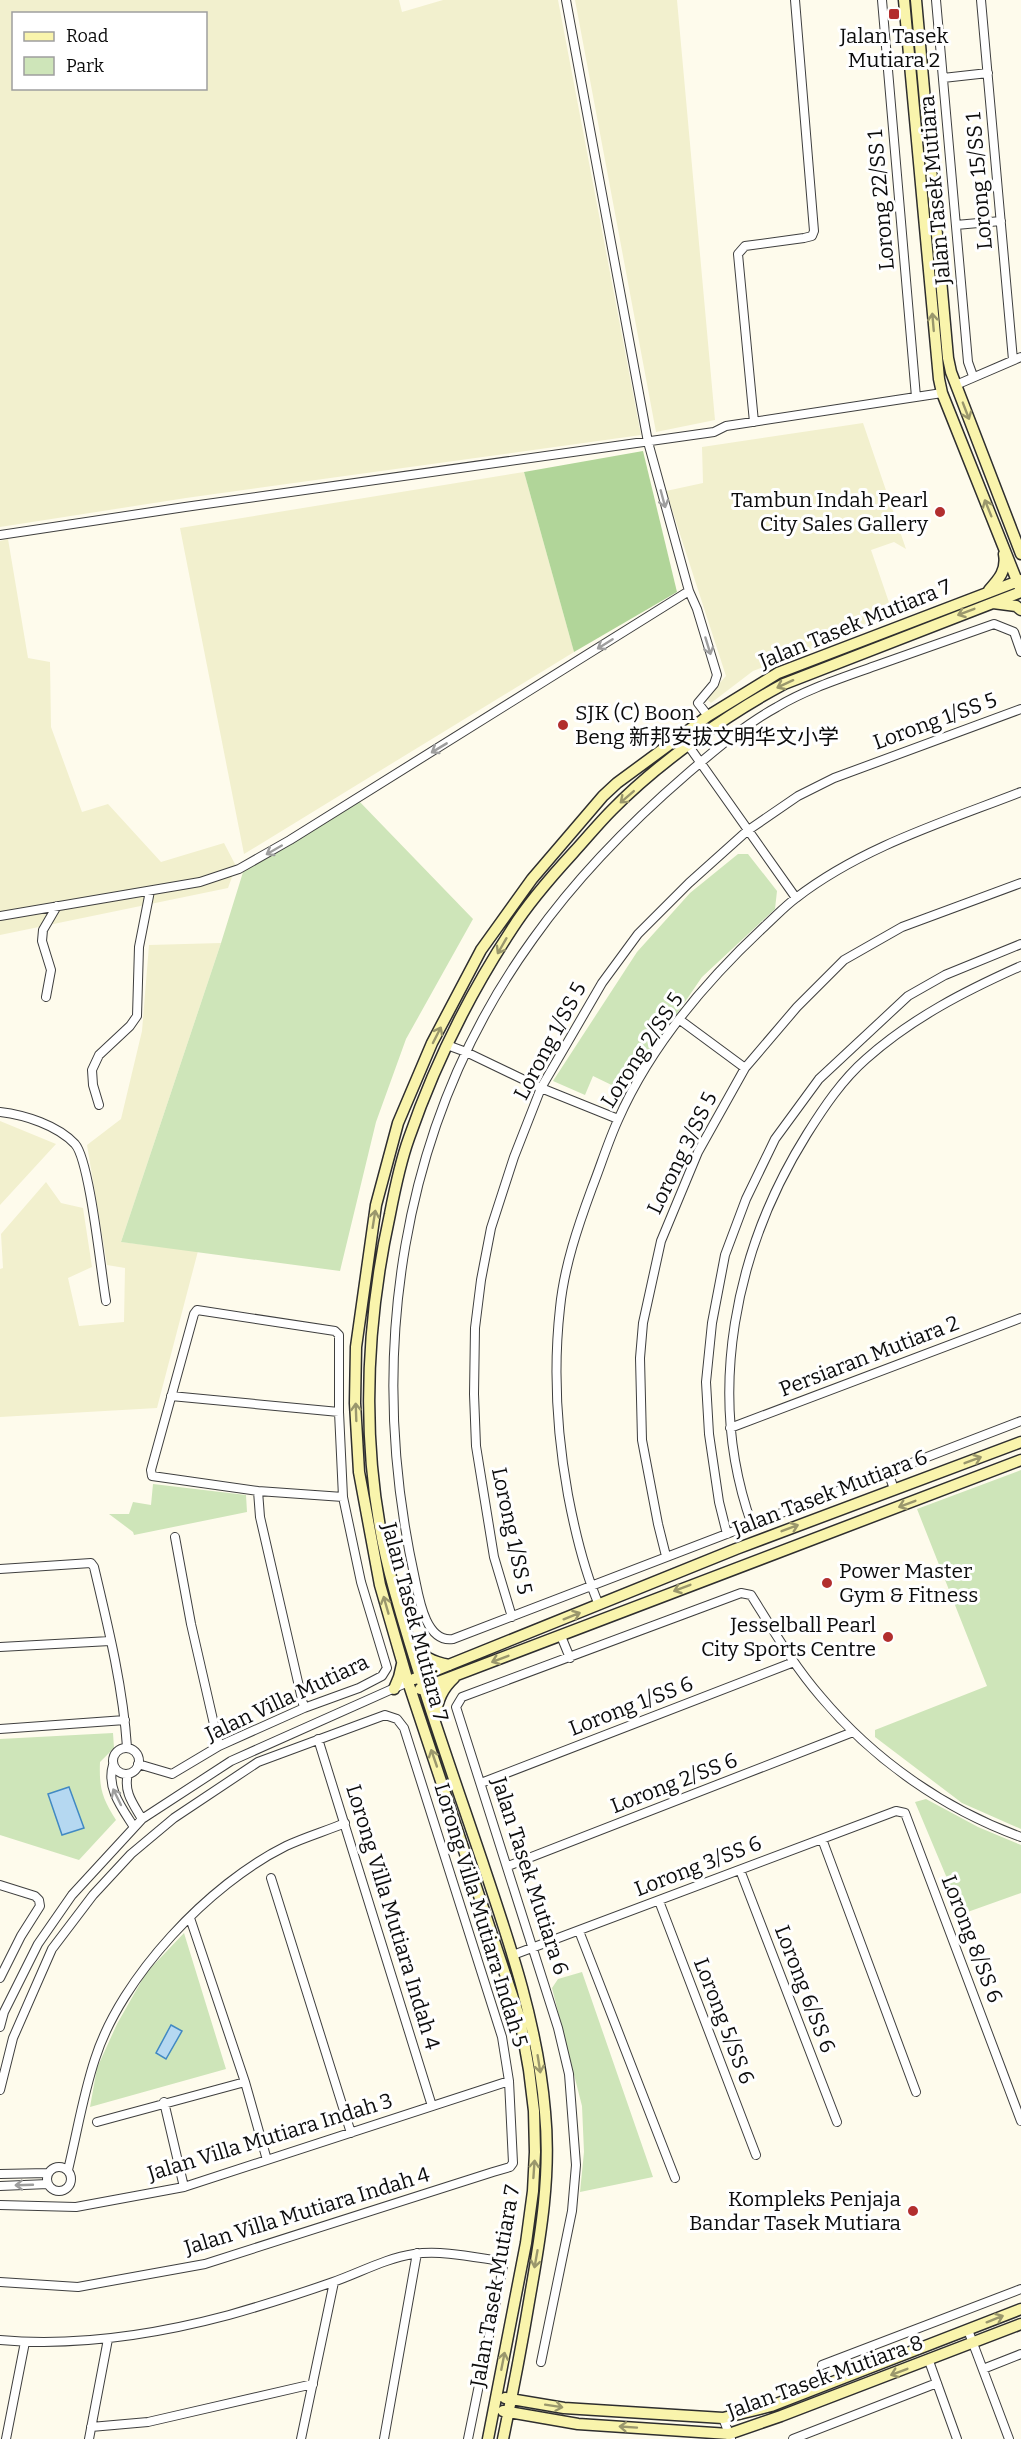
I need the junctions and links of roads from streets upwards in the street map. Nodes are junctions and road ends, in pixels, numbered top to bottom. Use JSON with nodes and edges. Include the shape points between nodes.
{"nodes":[{"id":1,"x":566,"y":0,"type":"edge"},
{"id":2,"x":795,"y":0,"type":"edge"},
{"id":3,"x":882,"y":0,"type":"edge"},
{"id":4,"x":904,"y":0,"type":"edge"},
{"id":5,"x":916,"y":0,"type":"edge"},
{"id":6,"x":936,"y":0,"type":"edge"},
{"id":7,"x":981,"y":0,"type":"edge"},
{"id":8,"x":988,"y":73,"type":"junction"},
{"id":9,"x":943,"y":78,"type":"junction"},
{"id":10,"x":1001,"y":221,"type":"junction"},
{"id":11,"x":956,"y":225,"type":"junction"},
{"id":12,"x":1017,"y":358,"type":"edge"},
{"id":13,"x":973,"y":376,"type":"junction"},
{"id":14,"x":956,"y":385,"type":"junction"},
{"id":15,"x":942,"y":393,"type":"junction"},
{"id":16,"x":916,"y":397,"type":"junction"},
{"id":17,"x":754,"y":422,"type":"junction"},
{"id":18,"x":648,"y":442,"type":"junction"},
{"id":19,"x":0,"y":535,"type":"edge"},
{"id":20,"x":1018,"y":539,"type":"edge"},
{"id":21,"x":1002,"y":544,"type":"junction"},
{"id":22,"x":1021,"y":554,"type":"edge"},
{"id":23,"x":1020,"y":586,"type":"edge"},
{"id":24,"x":689,"y":591,"type":"junction"},
{"id":25,"x":988,"y":597,"type":"junction"},
{"id":26,"x":1021,"y":610,"type":"edge"},
{"id":27,"x":1021,"y":652,"type":"edge"},
{"id":28,"x":1021,"y":709,"type":"edge"},
{"id":29,"x":708,"y":716,"type":"junction"},
{"id":30,"x":688,"y":745,"type":"junction"},
{"id":31,"x":700,"y":763,"type":"junction"},
{"id":32,"x":1021,"y":792,"type":"edge"},
{"id":33,"x":747,"y":831,"type":"junction"},
{"id":34,"x":1021,"y":883,"type":"edge"},
{"id":35,"x":150,"y":891,"type":"junction"},
{"id":36,"x":796,"y":898,"type":"junction"},
{"id":37,"x":57,"y":906,"type":"junction"},
{"id":38,"x":0,"y":916,"type":"edge"},
{"id":39,"x":1021,"y":944,"type":"edge"},
{"id":40,"x":1021,"y":966,"type":"edge"},
{"id":41,"x":46,"y":997,"type":"dead end"},
{"id":42,"x":680,"y":1020,"type":"junction"},
{"id":43,"x":447,"y":1045,"type":"junction"},
{"id":44,"x":466,"y":1052,"type":"junction"},
{"id":45,"x":745,"y":1068,"type":"junction"},
{"id":46,"x":541,"y":1088,"type":"junction"},
{"id":47,"x":99,"y":1105,"type":"dead end"},
{"id":48,"x":0,"y":1112,"type":"edge"},
{"id":49,"x":618,"y":1119,"type":"junction"},
{"id":50,"x":106,"y":1301,"type":"dead end"},
{"id":51,"x":1021,"y":1318,"type":"edge"},
{"id":52,"x":171,"y":1396,"type":"junction"},
{"id":53,"x":339,"y":1412,"type":"junction"},
{"id":54,"x":1021,"y":1421,"type":"edge"},
{"id":55,"x":730,"y":1428,"type":"junction"},
{"id":56,"x":1021,"y":1442,"type":"edge"},
{"id":57,"x":1021,"y":1460,"type":"edge"},
{"id":58,"x":888,"y":1472,"type":"junction"},
{"id":59,"x":894,"y":1490,"type":"junction"},
{"id":60,"x":258,"y":1491,"type":"junction"},
{"id":61,"x":343,"y":1497,"type":"junction"},
{"id":62,"x":752,"y":1525,"type":"junction"},
{"id":63,"x":727,"y":1534,"type":"junction"},
{"id":64,"x":175,"y":1537,"type":"dead end"},
{"id":65,"x":666,"y":1556,"type":"junction"},
{"id":66,"x":0,"y":1569,"type":"edge"},
{"id":67,"x":591,"y":1586,"type":"junction"},
{"id":68,"x":599,"y":1605,"type":"junction"},
{"id":69,"x":512,"y":1617,"type":"junction"},
{"id":70,"x":408,"y":1635,"type":"junction"},
{"id":71,"x":561,"y":1636,"type":"junction"},
{"id":72,"x":110,"y":1641,"type":"junction"},
{"id":73,"x":0,"y":1647,"type":"edge"},
{"id":74,"x":570,"y":1658,"type":"junction"},
{"id":75,"x":402,"y":1661,"type":"junction"},
{"id":76,"x":794,"y":1662,"type":"junction"},
{"id":77,"x":450,"y":1665,"type":"junction"},
{"id":78,"x":459,"y":1674,"type":"junction"},
{"id":79,"x":422,"y":1682,"type":"junction"},
{"id":80,"x":410,"y":1687,"type":"junction"},
{"id":81,"x":392,"y":1691,"type":"junction"},
{"id":82,"x":304,"y":1708,"type":"junction"},
{"id":83,"x":417,"y":1709,"type":"junction"},
{"id":84,"x":125,"y":1720,"type":"junction"},
{"id":85,"x":435,"y":1720,"type":"junction"},
{"id":86,"x":0,"y":1729,"type":"edge"},
{"id":87,"x":852,"y":1732,"type":"junction"},
{"id":88,"x":318,"y":1739,"type":"junction"},
{"id":89,"x":219,"y":1746,"type":"junction"},
{"id":90,"x":127,"y":1747,"type":"junction"},
{"id":91,"x":138,"y":1764,"type":"junction"},
{"id":92,"x":113,"y":1765,"type":"junction"},
{"id":93,"x":128,"y":1774,"type":"junction"},
{"id":94,"x":481,"y":1783,"type":"junction"},
{"id":95,"x":896,"y":1810,"type":"joint"},
{"id":96,"x":142,"y":1819,"type":"junction"},
{"id":97,"x":345,"y":1823,"type":"junction"},
{"id":98,"x":134,"y":1827,"type":"junction"},
{"id":99,"x":1021,"y":1837,"type":"edge"},
{"id":100,"x":822,"y":1839,"type":"junction"},
{"id":101,"x":508,"y":1866,"type":"junction"},
{"id":102,"x":740,"y":1870,"type":"junction"},
{"id":103,"x":271,"y":1878,"type":"dead end"},
{"id":104,"x":0,"y":1885,"type":"edge"},
{"id":105,"x":658,"y":1900,"type":"junction"},
{"id":106,"x":190,"y":1918,"type":"junction"},
{"id":107,"x":579,"y":1931,"type":"junction"},
{"id":108,"x":533,"y":1948,"type":"junction"},
{"id":109,"x":513,"y":1955,"type":"junction"},
{"id":110,"x":1,"y":1974,"type":"edge"},
{"id":111,"x":0,"y":2027,"type":"edge"},
{"id":112,"x":509,"y":2081,"type":"junction"},
{"id":113,"x":245,"y":2082,"type":"junction"},
{"id":114,"x":0,"y":2090,"type":"edge"},
{"id":115,"x":916,"y":2092,"type":"dead end"},
{"id":116,"x":164,"y":2102,"type":"junction"},
{"id":117,"x":432,"y":2106,"type":"junction"},
{"id":118,"x":1021,"y":2121,"type":"edge"},
{"id":119,"x":97,"y":2122,"type":"dead end"},
{"id":120,"x":837,"y":2122,"type":"dead end"},
{"id":121,"x":351,"y":2133,"type":"junction"},
{"id":122,"x":756,"y":2155,"type":"dead end"},
{"id":123,"x":267,"y":2160,"type":"junction"},
{"id":124,"x":513,"y":2163,"type":"joint"},
{"id":125,"x":68,"y":2170,"type":"junction"},
{"id":126,"x":48,"y":2173,"type":"junction"},
{"id":127,"x":0,"y":2174,"type":"edge"},
{"id":128,"x":675,"y":2178,"type":"dead end"},
{"id":129,"x":48,"y":2184,"type":"junction"},
{"id":130,"x":0,"y":2186,"type":"edge"},
{"id":131,"x":184,"y":2187,"type":"junction"},
{"id":132,"x":61,"y":2191,"type":"junction"},
{"id":133,"x":545,"y":2201,"type":"joint"},
{"id":134,"x":0,"y":2205,"type":"edge"},
{"id":135,"x":63,"y":2206,"type":"junction"},
{"id":136,"x":417,"y":2253,"type":"junction"},
{"id":137,"x":0,"y":2282,"type":"edge"},
{"id":138,"x":334,"y":2282,"type":"junction"},
{"id":139,"x":1021,"y":2289,"type":"edge"},
{"id":140,"x":1021,"y":2308,"type":"edge"},
{"id":141,"x":1021,"y":2324,"type":"edge"},
{"id":142,"x":968,"y":2330,"type":"junction"},
{"id":143,"x":0,"y":2340,"type":"edge"},
{"id":144,"x":108,"y":2340,"type":"junction"},
{"id":145,"x":25,"y":2342,"type":"junction"},
{"id":146,"x":974,"y":2343,"type":"junction"},
{"id":147,"x":1021,"y":2354,"type":"edge"},
{"id":148,"x":840,"y":2359,"type":"junction"},
{"id":149,"x":928,"y":2361,"type":"junction"},
{"id":150,"x":542,"y":2362,"type":"dead end"},
{"id":151,"x":822,"y":2365,"type":"dead end"},
{"id":152,"x":983,"y":2369,"type":"junction"},
{"id":153,"x":845,"y":2376,"type":"junction"},
{"id":154,"x":313,"y":2384,"type":"junction"},
{"id":155,"x":937,"y":2384,"type":"junction"},
{"id":156,"x":496,"y":2397,"type":"junction"},
{"id":157,"x":512,"y":2400,"type":"junction"},
{"id":158,"x":493,"y":2409,"type":"junction"},
{"id":159,"x":509,"y":2412,"type":"junction"},
{"id":160,"x":723,"y":2418,"type":"junction"},
{"id":161,"x":91,"y":2427,"type":"junction"},
{"id":162,"x":730,"y":2436,"type":"edge"},
{"id":163,"x":6,"y":2439,"type":"edge"},
{"id":164,"x":89,"y":2439,"type":"edge"},
{"id":165,"x":301,"y":2439,"type":"edge"},
{"id":166,"x":384,"y":2439,"type":"edge"},
{"id":167,"x":468,"y":2439,"type":"edge"},
{"id":168,"x":488,"y":2439,"type":"edge"},
{"id":169,"x":503,"y":2439,"type":"edge"},
{"id":170,"x":793,"y":2439,"type":"edge"},
{"id":171,"x":957,"y":2439,"type":"edge"},
{"id":172,"x":1009,"y":2439,"type":"edge"}],
"edges":[{"from":1,"to":18,"type":"street"},
{"from":2,"to":17,"type":"street","via":[[814,231],[804,238],[745,246],[738,254]]},
{"from":3,"to":16,"type":"street","name":"Lorong 22/SS 1"},
{"from":15,"to":4,"type":"street","one_way":true},
{"from":5,"to":14,"type":"street","via":[[947,347]]},
{"from":6,"to":9,"type":"street","name":"Jalan Tasek Mutiara"},
{"from":7,"to":8,"type":"street","name":"Lorong 15/SS 1"},
{"from":8,"to":9,"type":"street"},
{"from":8,"to":10,"type":"street","name":"Lorong 15/SS 1"},
{"from":9,"to":11,"type":"street","name":"Jalan Tasek Mutiara"},
{"from":10,"to":11,"type":"street"},
{"from":10,"to":12,"type":"street","name":"Lorong 15/SS 1"},
{"from":11,"to":13,"type":"street","name":"Jalan Tasek Mutiara","via":[[968,362]]},
{"from":12,"to":13,"type":"street"},
{"from":13,"to":14,"type":"street"},
{"from":14,"to":20,"type":"street","one_way":true},
{"from":15,"to":16,"type":"street"},
{"from":21,"to":15,"type":"street","one_way":true},
{"from":16,"to":17,"type":"street"},
{"from":17,"to":18,"type":"street"},
{"from":18,"to":19,"type":"street"},
{"from":18,"to":24,"type":"street","one_way":true},
{"from":20,"to":22,"type":"street"},
{"from":21,"to":23,"type":"street"},
{"from":21,"to":25,"type":"street","via":[[1006,563]]},
{"from":23,"to":25,"type":"street","name":"Jalan Tasek Mutiara 7"},
{"from":24,"to":29,"type":"street","one_way":true,"via":[[717,675],[698,703]]},
{"from":24,"to":35,"type":"street","one_way":true,"via":[[272,852],[200,882]]},
{"from":25,"to":26,"type":"street"},
{"from":25,"to":29,"type":"street","name":"Jalan Tasek Mutiara 7","via":[[778,673]]},
{"from":25,"to":30,"type":"street","name":"Jalan Tasek Mutiara 7","one_way":true,"via":[[784,684],[754,699]]},
{"from":27,"to":31,"type":"street","name":"Jalan Tasek Mutiara 7","via":[[1014,632],[994,624],[842,678],[778,706]]},
{"from":28,"to":33,"type":"street","name":"Lorong 1/SS 5","via":[[834,778],[798,796]]},
{"from":75,"to":29,"type":"street","name":"Jalan Tasek Mutiara 7","one_way":true,"via":[[372,1551],[359,1472],[355,1403],[356,1347],[364,1281],[376,1205],[399,1122],[432,1044],[481,950],[532,879],[603,796]]},
{"from":30,"to":31,"type":"street"},
{"from":30,"to":43,"type":"street","name":"Jalan Tasek Mutiara 7","one_way":true,"via":[[613,808],[543,886],[512,927]]},
{"from":31,"to":33,"type":"street"},
{"from":31,"to":44,"type":"street","name":"Jalan Tasek Mutiara 7","via":[[638,816],[567,893],[531,941]]},
{"from":32,"to":36,"type":"street","name":"Lorong 2/SS 5","via":[[864,855]]},
{"from":33,"to":36,"type":"street"},
{"from":33,"to":46,"type":"street","name":"Lorong 1/SS 5","via":[[638,934],[602,982]]},
{"from":34,"to":45,"type":"street","name":"Lorong 3/SS 5","via":[[902,927],[844,960]]},
{"from":35,"to":37,"type":"street"},
{"from":35,"to":47,"type":"street","via":[[139,947],[137,1016],[99,1055],[92,1070]]},
{"from":36,"to":42,"type":"street","name":"Lorong 2/SS 5","via":[[707,983]]},
{"from":37,"to":38,"type":"street"},
{"from":37,"to":41,"type":"street","via":[[43,930],[42,941],[51,970]]},
{"from":39,"to":63,"type":"street","via":[[988,955],[908,996],[819,1079],[775,1139],[746,1198],[726,1255],[712,1323],[706,1382],[709,1434]]},
{"from":40,"to":55,"type":"street","via":[[918,1018],[865,1060],[828,1101],[790,1161],[762,1218],[747,1263],[735,1320]]},
{"from":42,"to":45,"type":"street"},
{"from":42,"to":49,"type":"street","name":"Lorong 2/SS 5","via":[[648,1064]]},
{"from":43,"to":44,"type":"street"},
{"from":43,"to":70,"type":"street","name":"Jalan Tasek Mutiara 7","via":[[401,1164],[380,1260],[371,1331],[369,1392],[378,1515]]},
{"from":44,"to":46,"type":"street"},
{"from":44,"to":69,"type":"street","name":"Jalan Tasek Mutiara 7","via":[[431,1137],[406,1239],[393,1380],[396,1454],[403,1526],[417,1590],[436,1635],[453,1639]]},
{"from":45,"to":65,"type":"street","name":"Lorong 3/SS 5","via":[[698,1152],[661,1241],[643,1323],[639,1388],[642,1440]]},
{"from":46,"to":49,"type":"street"},
{"from":46,"to":69,"type":"street","name":"Lorong 1/SS 5","via":[[492,1228],[475,1328],[476,1446],[494,1557]]},
{"from":48,"to":50,"type":"street","via":[[56,1129],[76,1145],[85,1167]]},
{"from":49,"to":67,"type":"street","name":"Lorong 2/SS 5","via":[[583,1211],[567,1267],[557,1347],[562,1462]]},
{"from":51,"to":55,"type":"street","name":"Persiaran Mutiara 2"},
{"from":52,"to":53,"type":"street"},
{"from":52,"to":53,"type":"street","via":[[194,1314],[203,1310],[335,1331],[341,1341]]},
{"from":52,"to":60,"type":"street","via":[[152,1476]]},
{"from":53,"to":61,"type":"street"},
{"from":54,"to":58,"type":"street","name":"Jalan Tasek Mutiara 7"},
{"from":55,"to":62,"type":"street","via":[[737,1477]]},
{"from":59,"to":56,"type":"street","name":"Jalan Tasek Mutiara 6","one_way":true},
{"from":57,"to":71,"type":"street","name":"Jalan Tasek Mutiara 6","one_way":true},
{"from":58,"to":59,"type":"street"},
{"from":58,"to":62,"type":"street","name":"Jalan Tasek Mutiara 7"},
{"from":68,"to":59,"type":"street","name":"Jalan Tasek Mutiara 6","one_way":true},
{"from":60,"to":61,"type":"street"},
{"from":60,"to":82,"type":"street","via":[[260,1517]]},
{"from":61,"to":82,"type":"street","name":"Jalan Villa Mutiara","via":[[361,1582],[387,1668],[382,1676],[359,1688]]},
{"from":62,"to":63,"type":"street","name":"Jalan Tasek Mutiara 7"},
{"from":63,"to":65,"type":"street","name":"Jalan Tasek Mutiara 7"},
{"from":64,"to":89,"type":"street"},
{"from":65,"to":67,"type":"street","name":"Jalan Tasek Mutiara 7"},
{"from":66,"to":72,"type":"street","via":[[91,1563]]},
{"from":67,"to":68,"type":"street","name":"Lorong 2/SS 5"},
{"from":67,"to":69,"type":"street","name":"Jalan Tasek Mutiara 7"},
{"from":77,"to":68,"type":"street","name":"Jalan Tasek Mutiara 6","one_way":true},
{"from":70,"to":77,"type":"street","via":[[419,1652]]},
{"from":70,"to":79,"type":"street","name":"Jalan Tasek Mutiara 7"},
{"from":71,"to":74,"type":"street"},
{"from":71,"to":78,"type":"street","name":"Jalan Tasek Mutiara 6","one_way":true},
{"from":72,"to":73,"type":"street"},
{"from":72,"to":84,"type":"street"},
{"from":74,"to":76,"type":"street","name":"Jalan Tasek Mutiara 6","via":[[741,1593],[751,1595]]},
{"from":74,"to":94,"type":"street","name":"Jalan Tasek Mutiara 6","via":[[462,1697],[458,1702],[456,1707]]},
{"from":75,"to":80,"type":"street","name":"Jalan Tasek Mutiara 7"},
{"from":75,"to":81,"type":"street"},
{"from":76,"to":87,"type":"street"},
{"from":76,"to":94,"type":"street","name":"Lorong 1/SS 6"},
{"from":77,"to":79,"type":"street","name":"Jalan Tasek Mutiara 6"},
{"from":78,"to":79,"type":"street","name":"Jalan Tasek Mutiara 6"},
{"from":78,"to":85,"type":"street","via":[[439,1697]]},
{"from":79,"to":80,"type":"street","name":"Jalan Tasek Mutiara 6"},
{"from":79,"to":85,"type":"street","name":"Jalan Tasek Mutiara 6"},
{"from":80,"to":81,"type":"street"},
{"from":80,"to":83,"type":"street","name":"Jalan Tasek Mutiara 7"},
{"from":81,"to":83,"type":"street"},
{"from":81,"to":96,"type":"street","via":[[231,1761]]},
{"from":82,"to":89,"type":"street","name":"Jalan Villa Mutiara"},
{"from":156,"to":83,"type":"street","name":"Jalan Tasek Mutiara 7","one_way":true,"via":[[526,2243],[532,2191],[535,2152],[531,2080],[520,2019]]},
{"from":84,"to":86,"type":"street"},
{"from":84,"to":90,"type":"street"},
{"from":85,"to":109,"type":"street","name":"Jalan Tasek Mutiara 6"},
{"from":87,"to":99,"type":"street","via":[[940,1799]]},
{"from":87,"to":101,"type":"street","name":"Lorong 2/SS 6"},
{"from":88,"to":97,"type":"street","name":"Lorong Villa Mutiara Indah 4"},
{"from":88,"to":112,"type":"street","name":"Lorong Villa Mutiara Indah 5","via":[[385,1715],[397,1719],[404,1728],[488,1989]]},
{"from":88,"to":114,"type":"street","via":[[258,1762],[174,1818],[131,1854],[93,1895],[52,1949],[13,2038]]},
{"from":89,"to":91,"type":"street","name":"Jalan Villa Mutiara","via":[[172,1774]]},
{"from":90,"to":91,"type":"street","via":[[137,1755]]},
{"from":90,"to":92,"type":"street","via":[[115,1753]]},
{"from":91,"to":93,"type":"street"},
{"from":92,"to":93,"type":"street","via":[[120,1773]]},
{"from":98,"to":92,"type":"street","one_way":true,"via":[[113,1790]]},
{"from":93,"to":96,"type":"street","via":[[127,1790]]},
{"from":94,"to":101,"type":"street","name":"Jalan Tasek Mutiara 6"},
{"from":95,"to":100,"type":"street","name":"Lorong 3/SS 6"},
{"from":95,"to":118,"type":"street","name":"Lorong 8/SS 6","via":[[905,1813]]},
{"from":96,"to":98,"type":"street"},
{"from":97,"to":106,"type":"street","via":[[286,1846],[262,1860]]},
{"from":97,"to":117,"type":"street","name":"Lorong Villa Mutiara Indah 4"},
{"from":98,"to":111,"type":"street","via":[[72,1895],[38,1944]]},
{"from":100,"to":102,"type":"street","name":"Lorong 3/SS 6"},
{"from":100,"to":115,"type":"street"},
{"from":101,"to":108,"type":"street","name":"Jalan Tasek Mutiara 6"},
{"from":102,"to":105,"type":"street","name":"Lorong 3/SS 6"},
{"from":102,"to":120,"type":"street","name":"Lorong 6/SS 6"},
{"from":103,"to":121,"type":"street"},
{"from":104,"to":110,"type":"street","via":[[39,1900],[39,1910]]},
{"from":105,"to":107,"type":"street","name":"Lorong 3/SS 6"},
{"from":105,"to":122,"type":"street","name":"Lorong 5/SS 6"},
{"from":106,"to":113,"type":"street"},
{"from":106,"to":125,"type":"street","via":[[151,1958],[113,2016],[95,2059]]},
{"from":107,"to":108,"type":"street","name":"Lorong 3/SS 6"},
{"from":107,"to":128,"type":"street"},
{"from":108,"to":109,"type":"street","name":"Lorong 3/SS 6"},
{"from":108,"to":150,"type":"street","name":"Jalan Tasek Mutiara 6","via":[[569,2073],[576,2164],[572,2211]]},
{"from":109,"to":133,"type":"street","name":"Jalan Tasek Mutiara 6","one_way":true,"via":[[540,2069],[547,2152]]},
{"from":112,"to":117,"type":"street","name":"Jalan Villa Mutiara Indah 3"},
{"from":112,"to":124,"type":"street","name":"Lorong Villa Mutiara Indah 5"},
{"from":113,"to":116,"type":"street"},
{"from":113,"to":123,"type":"street"},
{"from":116,"to":119,"type":"street"},
{"from":116,"to":131,"type":"street"},
{"from":117,"to":121,"type":"street","name":"Jalan Villa Mutiara Indah 3"},
{"from":121,"to":123,"type":"street","name":"Jalan Villa Mutiara Indah 3"},
{"from":123,"to":131,"type":"street","name":"Jalan Villa Mutiara Indah 3"},
{"from":124,"to":137,"type":"street","name":"Jalan Villa Mutiara Indah 4","via":[[206,2264],[78,2287]]},
{"from":125,"to":126,"type":"street","via":[[57,2166]]},
{"from":125,"to":132,"type":"street","via":[[71,2181]]},
{"from":126,"to":127,"type":"street"},
{"from":126,"to":129,"type":"street"},
{"from":129,"to":130,"type":"street","one_way":true},
{"from":129,"to":132,"type":"street"},
{"from":131,"to":135,"type":"street","name":"Jalan Villa Mutiara Indah 3","via":[[76,2207]]},
{"from":132,"to":135,"type":"street"},
{"from":133,"to":157,"type":"street","name":"Jalan Tasek Mutiara 7","one_way":true},
{"from":134,"to":135,"type":"street","name":"Jalan Villa Mutiara Indah 3"},
{"from":136,"to":138,"type":"street"},
{"from":136,"to":166,"type":"street"},
{"from":136,"to":167,"type":"street","via":[[500,2261],[503,2266]]},
{"from":138,"to":144,"type":"street","via":[[229,2314]]},
{"from":138,"to":154,"type":"street"},
{"from":139,"to":148,"type":"street","name":"Jalan Tasek Mutiara 8"},
{"from":142,"to":140,"type":"street","name":"Jalan Tasek Mutiara 8","one_way":true},
{"from":141,"to":146,"type":"street","name":"Jalan Tasek Mutiara 8"},
{"from":142,"to":146,"type":"street"},
{"from":142,"to":153,"type":"street","name":"Jalan Tasek Mutiara 8"},
{"from":143,"to":145,"type":"street"},
{"from":144,"to":145,"type":"street"},
{"from":144,"to":161,"type":"street"},
{"from":145,"to":163,"type":"street"},
{"from":146,"to":149,"type":"street","name":"Jalan Tasek Mutiara 8"},
{"from":146,"to":152,"type":"street"},
{"from":147,"to":152,"type":"street"},
{"from":148,"to":151,"type":"street","name":"Jalan Tasek Mutiara 8"},
{"from":148,"to":153,"type":"street"},
{"from":149,"to":155,"type":"street"},
{"from":149,"to":162,"type":"street","name":"Jalan Tasek Mutiara 8","one_way":true},
{"from":152,"to":172,"type":"street"},
{"from":153,"to":160,"type":"street","name":"Jalan Tasek Mutiara 8","via":[[771,2406]]},
{"from":154,"to":161,"type":"street","via":[[148,2422]]},
{"from":154,"to":165,"type":"street"},
{"from":155,"to":170,"type":"street"},
{"from":155,"to":171,"type":"street"},
{"from":156,"to":157,"type":"street","name":"Jalan Tasek Mutiara 8"},
{"from":156,"to":158,"type":"street","name":"Jalan Tasek Mutiara 7"},
{"from":157,"to":159,"type":"street","name":"Jalan Tasek Mutiara 7"},
{"from":157,"to":160,"type":"street","name":"Jalan Tasek Mutiara 8","one_way":true,"via":[[564,2408]]},
{"from":158,"to":159,"type":"street","name":"Jalan Tasek Mutiara 8"},
{"from":158,"to":168,"type":"street","name":"Jalan Tasek Mutiara 7"},
{"from":162,"to":159,"type":"street","name":"Jalan Tasek Mutiara 8","one_way":true,"via":[[578,2424]]},
{"from":159,"to":169,"type":"street","name":"Jalan Tasek Mutiara 7"},
{"from":160,"to":162,"type":"street"},
{"from":161,"to":164,"type":"street"}]}
